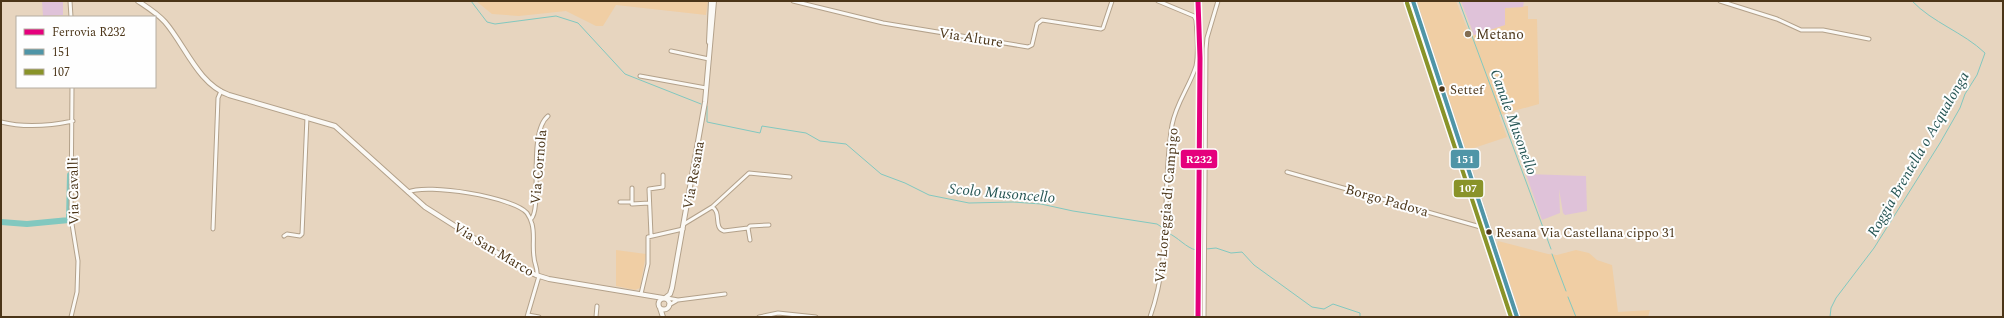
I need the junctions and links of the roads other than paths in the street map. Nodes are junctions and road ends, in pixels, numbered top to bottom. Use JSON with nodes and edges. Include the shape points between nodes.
{"nodes":[{"id":1,"x":70,"y":1,"type":"edge"},
{"id":2,"x":138,"y":1,"type":"edge"},
{"id":3,"x":711,"y":1,"type":"edge"},
{"id":4,"x":714,"y":1,"type":"edge"},
{"id":5,"x":794,"y":1,"type":"edge"},
{"id":6,"x":1112,"y":1,"type":"edge"},
{"id":7,"x":1158,"y":1,"type":"edge"},
{"id":8,"x":1218,"y":1,"type":"edge"},
{"id":9,"x":1413,"y":1,"type":"edge"},
{"id":10,"x":1720,"y":1,"type":"edge"},
{"id":11,"x":71,"y":16,"type":"edge"},
{"id":12,"x":1869,"y":39,"type":"dead end"},
{"id":13,"x":710,"y":48,"type":"junction"},
{"id":14,"x":671,"y":51,"type":"dead end"},
{"id":15,"x":709,"y":59,"type":"junction"},
{"id":16,"x":640,"y":76,"type":"dead end"},
{"id":17,"x":72,"y":88,"type":"edge"},
{"id":18,"x":706,"y":88,"type":"junction"},
{"id":19,"x":221,"y":91,"type":"junction"},
{"id":20,"x":548,"y":116,"type":"dead end"},
{"id":21,"x":307,"y":117,"type":"junction"},
{"id":22,"x":73,"y":121,"type":"junction"},
{"id":23,"x":1,"y":122,"type":"edge"},
{"id":24,"x":1287,"y":172,"type":"dead end"},
{"id":25,"x":663,"y":175,"type":"dead end"},
{"id":26,"x":790,"y":177,"type":"dead end"},
{"id":27,"x":632,"y":188,"type":"dead end"},
{"id":28,"x":408,"y":192,"type":"junction"},
{"id":29,"x":620,"y":202,"type":"dead end"},
{"id":30,"x":632,"y":202,"type":"junction"},
{"id":31,"x":649,"y":203,"type":"junction"},
{"id":32,"x":712,"y":207,"type":"junction"},
{"id":33,"x":530,"y":219,"type":"junction"},
{"id":34,"x":769,"y":225,"type":"dead end"},
{"id":35,"x":684,"y":227,"type":"junction"},
{"id":36,"x":748,"y":228,"type":"junction"},
{"id":37,"x":1487,"y":228,"type":"junction"},
{"id":38,"x":213,"y":229,"type":"dead end"},
{"id":39,"x":651,"y":235,"type":"junction"},
{"id":40,"x":284,"y":236,"type":"dead end"},
{"id":41,"x":750,"y":240,"type":"dead end"},
{"id":42,"x":538,"y":276,"type":"junction"},
{"id":43,"x":641,"y":294,"type":"junction"},
{"id":44,"x":725,"y":294,"type":"dead end"},
{"id":45,"x":648,"y":296,"type":"junction"},
{"id":46,"x":678,"y":300,"type":"junction"},
{"id":47,"x":667,"y":301,"type":"junction"},
{"id":48,"x":597,"y":306,"type":"dead end"},
{"id":49,"x":659,"y":306,"type":"junction"},
{"id":50,"x":527,"y":316,"type":"edge"},
{"id":51,"x":72,"y":317,"type":"edge"},
{"id":52,"x":539,"y":317,"type":"edge"},
{"id":53,"x":596,"y":317,"type":"edge"},
{"id":54,"x":663,"y":317,"type":"edge"},
{"id":55,"x":759,"y":317,"type":"edge"},
{"id":56,"x":816,"y":317,"type":"edge"},
{"id":57,"x":1150,"y":317,"type":"edge"},
{"id":58,"x":1204,"y":317,"type":"edge"},
{"id":59,"x":1517,"y":317,"type":"edge"}],
"edges":[{"from":1,"to":11,"type":"street"},
{"from":2,"to":19,"type":"street","via":[[163,20],[203,75]]},
{"from":3,"to":13,"type":"street","name":"Via Resana","via":[[708,33]]},
{"from":4,"to":13,"type":"street","name":"Via Resana"},
{"from":5,"to":6,"type":"street","name":"Via Alture","via":[[883,23],[1028,47],[1032,45],[1037,24],[1042,20],[1103,28]]},
{"from":7,"to":57,"type":"street","name":"Via Loreggia di Campigo","via":[[1194,16],[1197,57],[1172,124],[1166,178],[1164,256],[1157,297]]},
{"from":8,"to":58,"type":"street","via":[[1206,49]]},
{"from":9,"to":37,"type":"main road"},
{"from":10,"to":12,"type":"street","via":[[1777,19],[1801,30],[1824,30]]},
{"from":13,"to":15,"type":"street","name":"Via Resana"},
{"from":14,"to":15,"type":"street"},
{"from":15,"to":18,"type":"street","name":"Via Resana"},
{"from":16,"to":18,"type":"street"},
{"from":17,"to":22,"type":"street","name":"Via Cavalli"},
{"from":18,"to":35,"type":"street","name":"Via Resana"},
{"from":19,"to":21,"type":"street","name":"Via San Marco"},
{"from":19,"to":38,"type":"street","via":[[218,97],[216,127]]},
{"from":20,"to":33,"type":"street","name":"Via Cornola","via":[[540,129],[534,212]]},
{"from":21,"to":28,"type":"street","name":"Via San Marco","via":[[335,126]]},
{"from":21,"to":40,"type":"street","via":[[302,234]]},
{"from":22,"to":23,"type":"street","via":[[55,125],[17,126]]},
{"from":22,"to":51,"type":"street","name":"Via Cavalli","via":[[71,218],[78,261],[77,292]]},
{"from":24,"to":37,"type":"street","name":"Borgo Padova"},
{"from":25,"to":31,"type":"street","via":[[663,187],[649,189]]},
{"from":26,"to":32,"type":"street","via":[[748,173]]},
{"from":27,"to":30,"type":"street"},
{"from":28,"to":33,"type":"street","via":[[457,191],[504,200],[524,210]]},
{"from":28,"to":42,"type":"street","name":"Via San Marco","via":[[429,210],[515,265]]},
{"from":29,"to":30,"type":"street"},
{"from":30,"to":31,"type":"street"},
{"from":31,"to":39,"type":"street"},
{"from":32,"to":35,"type":"street"},
{"from":32,"to":36,"type":"street","via":[[716,211],[721,230]]},
{"from":33,"to":42,"type":"street","via":[[533,226],[533,256]]},
{"from":34,"to":36,"type":"street"},
{"from":35,"to":39,"type":"street"},
{"from":35,"to":47,"type":"street","name":"Via Resana","via":[[671,293]]},
{"from":36,"to":41,"type":"street"},
{"from":37,"to":59,"type":"main road"},
{"from":39,"to":43,"type":"street","via":[[647,241],[648,264]]},
{"from":42,"to":43,"type":"street","name":"Via San Marco"},
{"from":42,"to":50,"type":"street"},
{"from":43,"to":45,"type":"street","name":"Via San Marco"},
{"from":44,"to":46,"type":"street"},
{"from":45,"to":47,"type":"street","name":"Via San Marco"},
{"from":45,"to":49,"type":"street","name":"Via San Marco"},
{"from":46,"to":47,"type":"street"},
{"from":46,"to":47,"type":"street"},
{"from":47,"to":49,"type":"street"},
{"from":47,"to":49,"type":"street","name":"Via Resana","via":[[660,300]]},
{"from":47,"to":54,"type":"street"},
{"from":48,"to":53,"type":"street"},
{"from":49,"to":54,"type":"street"},
{"from":50,"to":52,"type":"street"},
{"from":55,"to":56,"type":"street","via":[[778,313]]}]}
